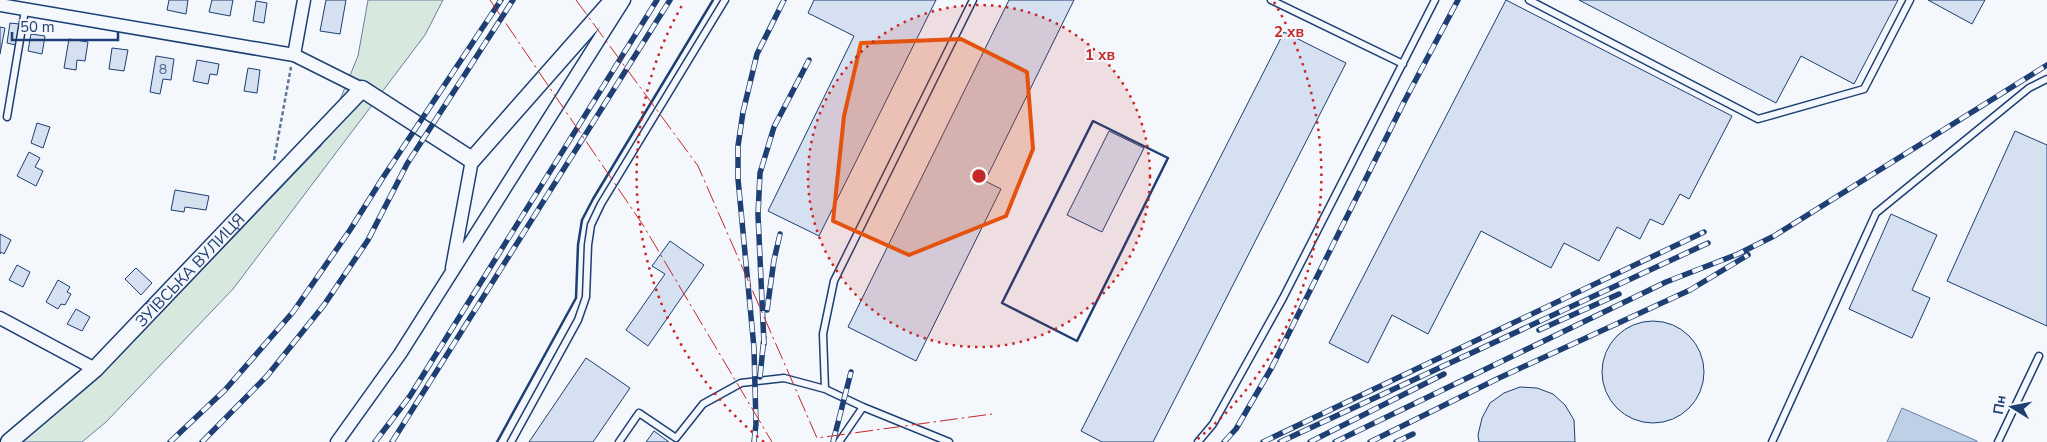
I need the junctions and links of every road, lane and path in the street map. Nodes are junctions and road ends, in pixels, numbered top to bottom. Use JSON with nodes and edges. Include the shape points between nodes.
{"nodes":[{"id":1,"x":304,"y":0,"type":"edge"},
{"id":2,"x":613,"y":0,"type":"edge"},
{"id":3,"x":624,"y":0,"type":"edge"},
{"id":4,"x":725,"y":0,"type":"edge"},
{"id":5,"x":973,"y":0,"type":"edge"},
{"id":6,"x":1270,"y":0,"type":"edge"},
{"id":7,"x":1435,"y":0,"type":"edge"},
{"id":8,"x":1529,"y":0,"type":"edge"},
{"id":9,"x":1910,"y":0,"type":"edge"},
{"id":10,"x":0,"y":5,"type":"edge"},
{"id":11,"x":25,"y":10,"type":"junction"},
{"id":12,"x":294,"y":55,"type":"junction"},
{"id":13,"x":1403,"y":64,"type":"junction"},
{"id":14,"x":2047,"y":79,"type":"edge"},
{"id":15,"x":362,"y":89,"type":"junction"},
{"id":16,"x":7,"y":117,"type":"dead end"},
{"id":17,"x":472,"y":160,"type":"junction"},
{"id":18,"x":269,"y":186,"type":"junction"},
{"id":19,"x":451,"y":275,"type":"junction"},
{"id":20,"x":0,"y":318,"type":"edge"},
{"id":21,"x":2039,"y":356,"type":"dead end"},
{"id":22,"x":95,"y":368,"type":"junction"},
{"id":23,"x":825,"y":388,"type":"junction"},
{"id":24,"x":863,"y":408,"type":"junction"},
{"id":25,"x":9,"y":442,"type":"edge"},
{"id":26,"x":337,"y":442,"type":"edge"},
{"id":27,"x":511,"y":442,"type":"edge"},
{"id":28,"x":619,"y":442,"type":"edge"},
{"id":29,"x":839,"y":442,"type":"edge"},
{"id":30,"x":949,"y":442,"type":"edge"},
{"id":31,"x":1198,"y":442,"type":"edge"},
{"id":32,"x":1772,"y":442,"type":"edge"},
{"id":33,"x":1998,"y":442,"type":"edge"}],
"edges":[{"from":1,"to":12,"type":"street"},
{"from":2,"to":17,"type":"street"},
{"from":3,"to":19,"type":"street"},
{"from":4,"to":27,"type":"lane","via":[[601,204],[591,225],[586,298],[578,320]]},
{"from":5,"to":23,"type":"lane","via":[[834,281],[823,334]]},
{"from":6,"to":13,"type":"lane"},
{"from":7,"to":13,"type":"lane"},
{"from":8,"to":9,"type":"lane","via":[[1758,119],[1864,89]]},
{"from":10,"to":11,"type":"street"},
{"from":11,"to":12,"type":"street"},
{"from":11,"to":16,"type":"lane"},
{"from":12,"to":15,"type":"street"},
{"from":12,"to":18,"type":"path"},
{"from":13,"to":31,"type":"lane","via":[[1283,298],[1214,424]]},
{"from":14,"to":32,"type":"lane","via":[[2029,88],[1876,213]]},
{"from":15,"to":17,"type":"street"},
{"from":15,"to":18,"type":"street","name":"ЗУЇВСЬКА ВУЛИЦЯ"},
{"from":17,"to":19,"type":"street"},
{"from":18,"to":22,"type":"street","name":"ЗУЇВСЬКА ВУЛИЦЯ"},
{"from":19,"to":26,"type":"street"},
{"from":20,"to":22,"type":"street"},
{"from":21,"to":33,"type":"lane"},
{"from":22,"to":25,"type":"street","name":"ЗУЇВСЬКА ВУЛИЦЯ"},
{"from":23,"to":24,"type":"lane"},
{"from":23,"to":28,"type":"lane","via":[[784,378],[741,383],[703,404],[676,438],[639,412]]},
{"from":24,"to":29,"type":"lane"},
{"from":24,"to":30,"type":"lane"}]}
